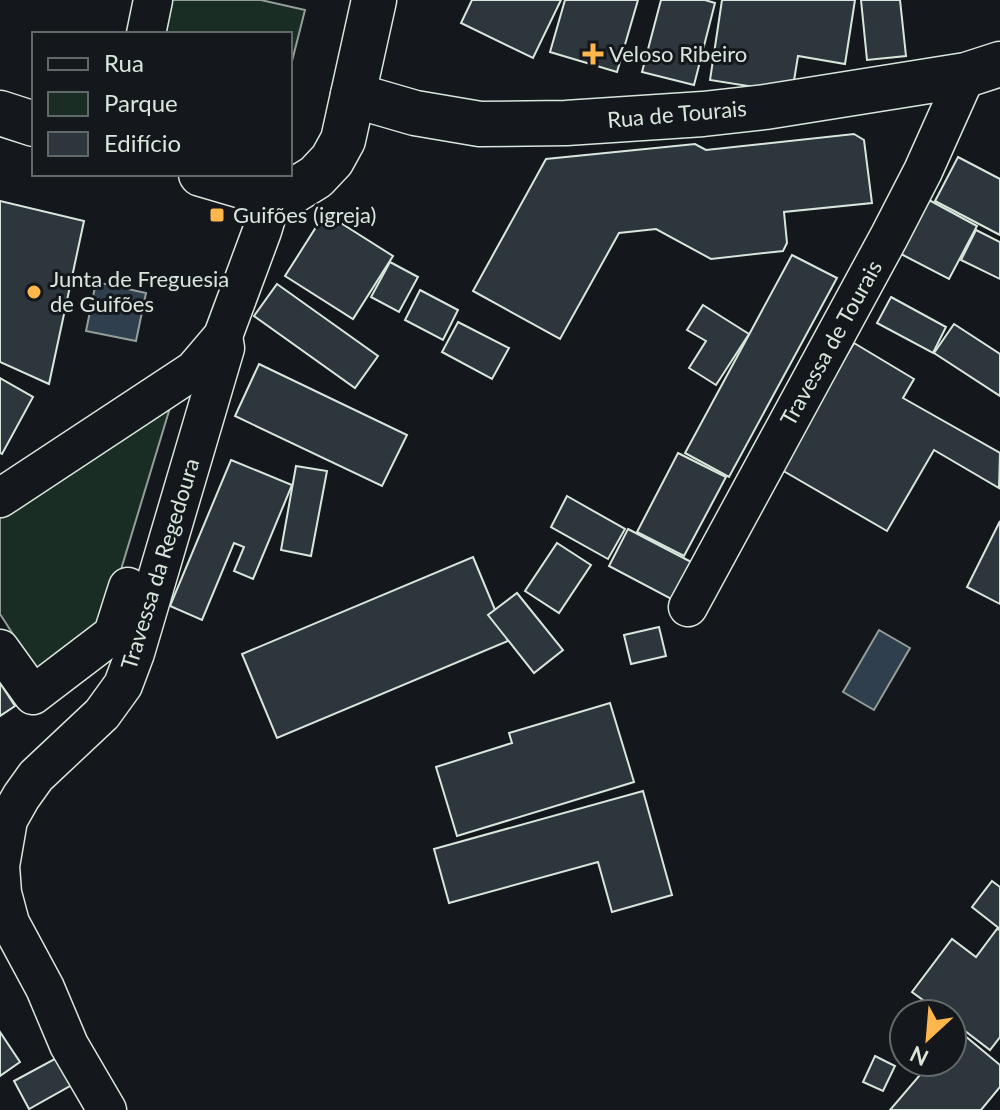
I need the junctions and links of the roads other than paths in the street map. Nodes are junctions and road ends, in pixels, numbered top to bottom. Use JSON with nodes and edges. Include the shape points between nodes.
{"nodes":[{"id":1,"x":153,"y":0,"type":"edge"},
{"id":2,"x":374,"y":0,"type":"edge"},
{"id":3,"x":146,"y":32,"type":"edge"},
{"id":4,"x":983,"y":70,"type":"edge"},
{"id":5,"x":353,"y":95,"type":"junction"},
{"id":6,"x":0,"y":113,"type":"edge"},
{"id":7,"x":32,"y":123,"type":"edge"},
{"id":8,"x":208,"y":176,"type":"edge"},
{"id":9,"x":273,"y":195,"type":"junction"},
{"id":10,"x":223,"y":336,"type":"junction"},
{"id":11,"x":194,"y":370,"type":"junction"},
{"id":12,"x":0,"y":498,"type":"edge"},
{"id":13,"x":688,"y":607,"type":"dead end"},
{"id":14,"x":0,"y":649,"type":"edge"},
{"id":15,"x":107,"y":1110,"type":"edge"}],
"edges":[{"from":1,"to":3,"type":"street"},
{"from":2,"to":5,"type":"street"},
{"from":4,"to":5,"type":"street","name":"Rua de Tourais","via":[[765,107],[566,123],[480,124]]},
{"from":4,"to":13,"type":"street","name":"Travessa de Tourais"},
{"from":5,"to":9,"type":"street","via":[[343,140],[332,160],[295,190]]},
{"from":6,"to":7,"type":"street"},
{"from":8,"to":9,"type":"street"},
{"from":9,"to":10,"type":"street"},
{"from":10,"to":11,"type":"street"},
{"from":10,"to":15,"type":"street","name":"Travessa da Regedoura","via":[[225,348],[123,685],[102,714],[21,797],[8,820],[0,866],[10,923]]},
{"from":11,"to":12,"type":"street"},
{"from":11,"to":14,"type":"street","via":[[113,634],[33,695]]}]}
